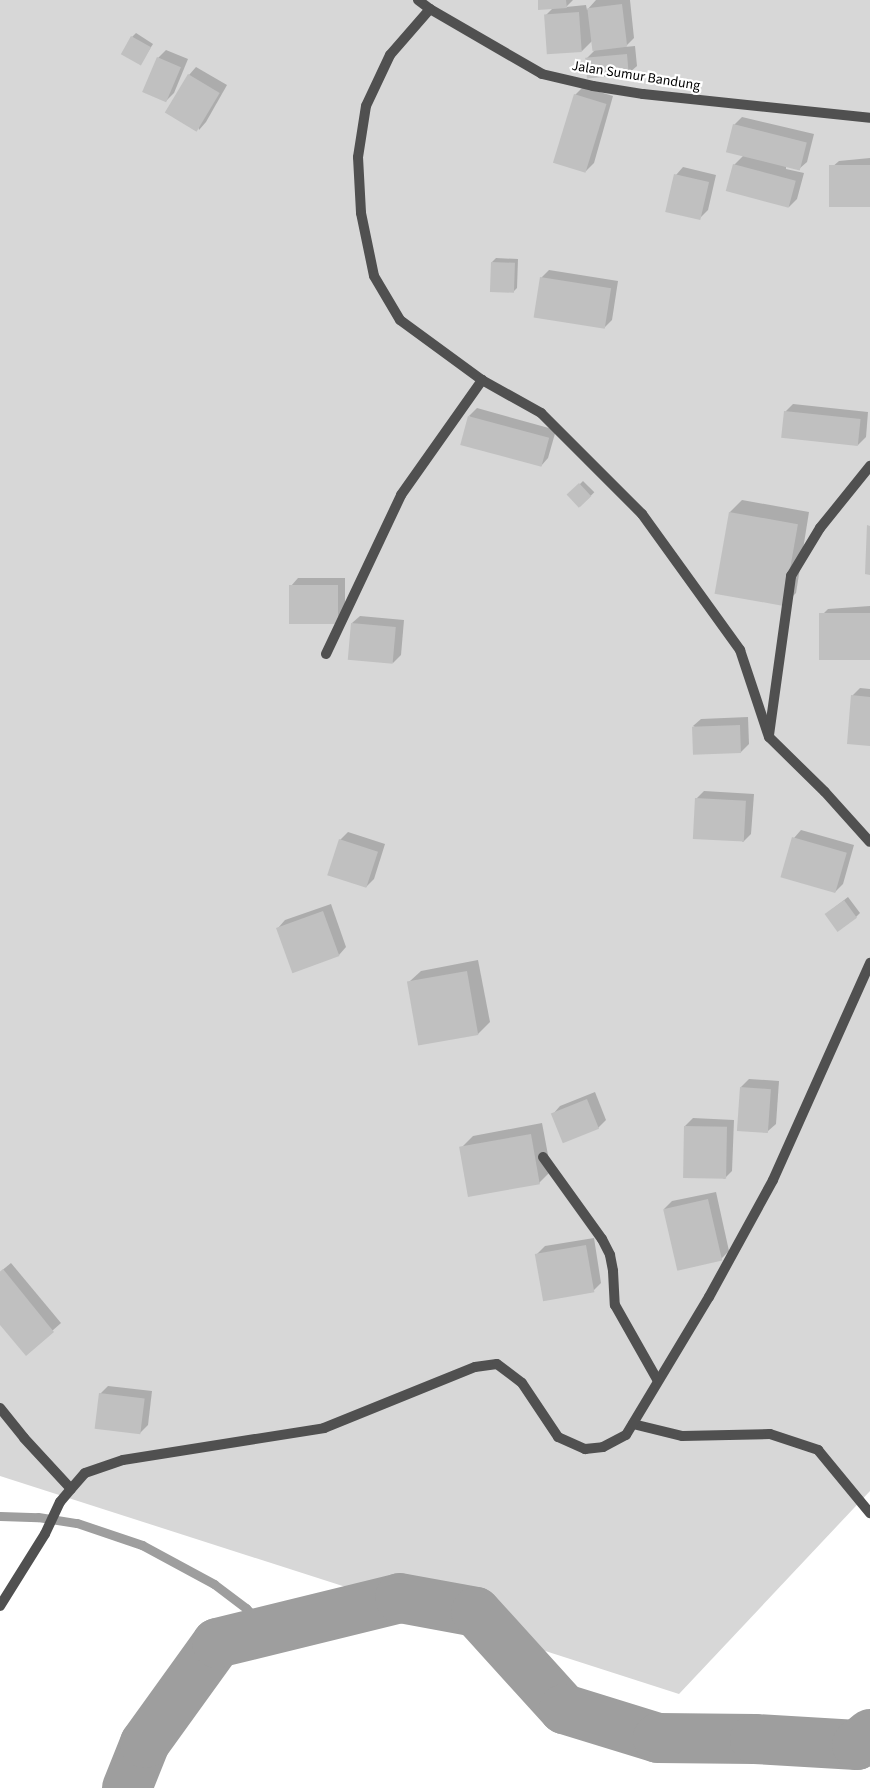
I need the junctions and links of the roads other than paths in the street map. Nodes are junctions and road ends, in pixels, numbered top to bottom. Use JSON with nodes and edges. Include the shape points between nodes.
{"nodes":[{"id":1,"x":418,"y":0,"type":"edge"},
{"id":2,"x":430,"y":9,"type":"junction"},
{"id":3,"x":870,"y":118,"type":"edge"},
{"id":4,"x":482,"y":380,"type":"junction"},
{"id":5,"x":870,"y":466,"type":"edge"},
{"id":6,"x":326,"y":654,"type":"dead end"},
{"id":7,"x":769,"y":737,"type":"junction"},
{"id":8,"x":870,"y":842,"type":"edge"},
{"id":9,"x":870,"y":963,"type":"edge"},
{"id":10,"x":543,"y":1156,"type":"dead end"},
{"id":11,"x":658,"y":1381,"type":"junction"},
{"id":12,"x":0,"y":1408,"type":"edge"},
{"id":13,"x":632,"y":1424,"type":"junction"},
{"id":14,"x":71,"y":1489,"type":"junction"},
{"id":15,"x":870,"y":1513,"type":"edge"},
{"id":16,"x":0,"y":1606,"type":"edge"}],
"edges":[{"from":1,"to":2,"type":"street","name":"Jalan Sumur Bandung"},
{"from":2,"to":3,"type":"street","name":"Jalan Sumur Bandung","via":[[542,74],[643,94]]},
{"from":2,"to":4,"type":"street","via":[[390,55],[366,106],[358,157],[361,213],[374,276],[400,320]]},
{"from":4,"to":6,"type":"street","via":[[401,495]]},
{"from":4,"to":7,"type":"street","via":[[541,413],[642,514],[740,650]]},
{"from":5,"to":7,"type":"street","via":[[820,528],[791,576]]},
{"from":7,"to":8,"type":"street"},
{"from":9,"to":11,"type":"street","via":[[773,1180],[709,1297]]},
{"from":10,"to":11,"type":"street","via":[[602,1239],[614,1271],[615,1305]]},
{"from":11,"to":13,"type":"street"},
{"from":12,"to":14,"type":"street"},
{"from":13,"to":14,"type":"street","via":[[626,1435],[603,1448],[585,1449],[558,1437],[522,1383],[497,1364],[475,1367],[324,1428],[124,1460],[85,1473]]},
{"from":13,"to":15,"type":"street","via":[[682,1436],[770,1434],[818,1450]]},
{"from":14,"to":16,"type":"street","via":[[60,1502],[46,1534]]}]}
